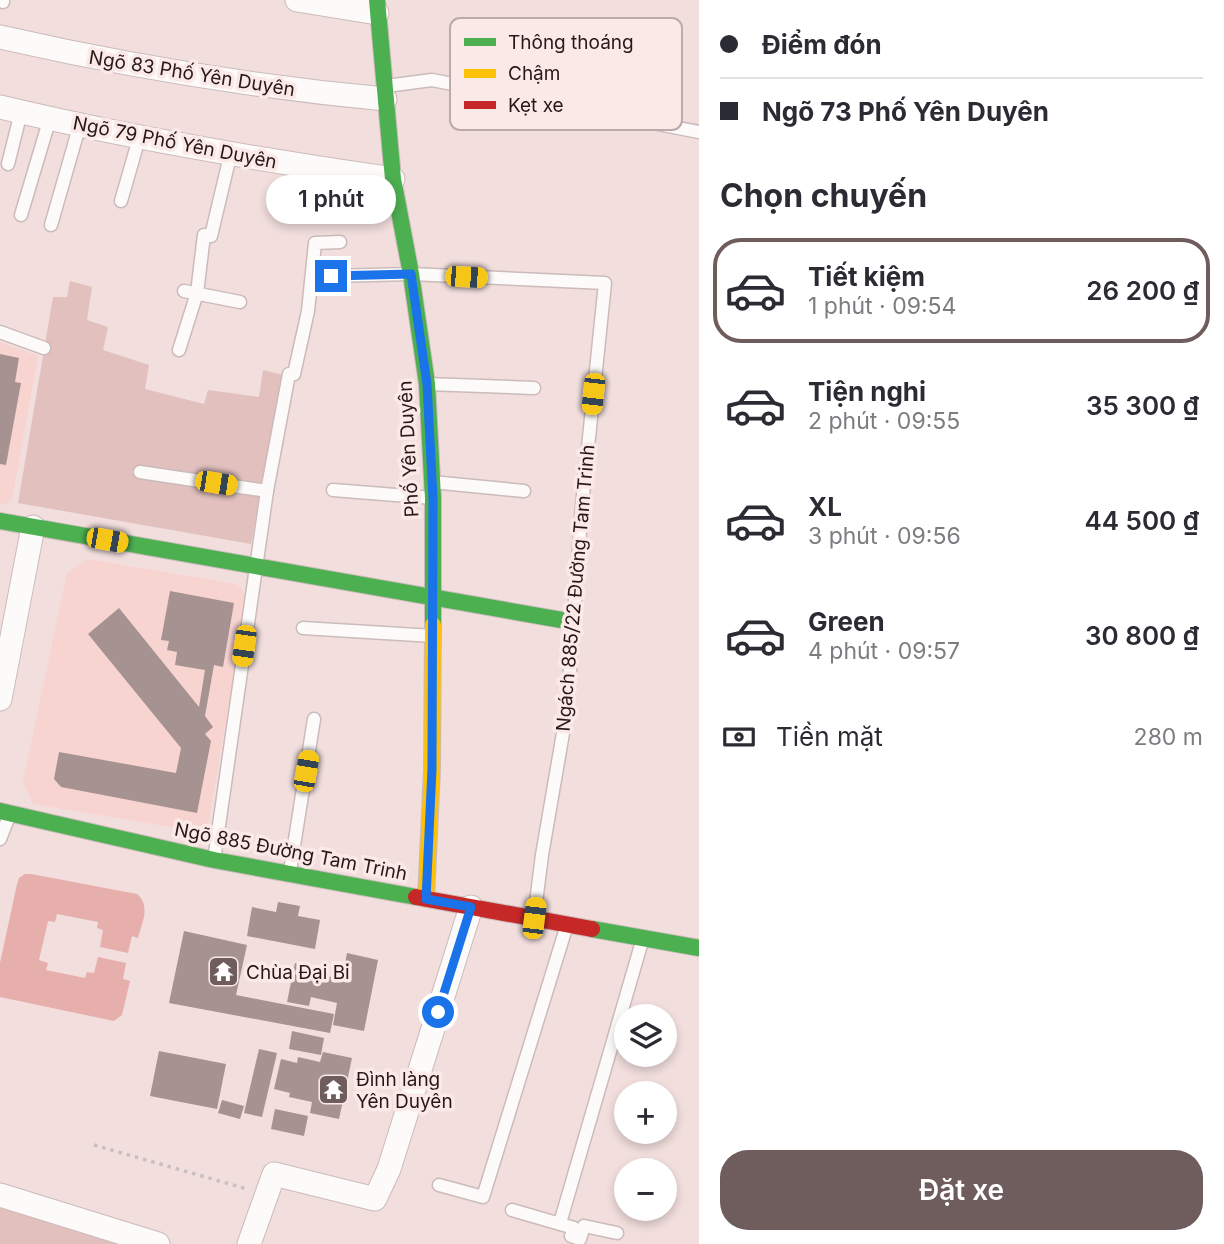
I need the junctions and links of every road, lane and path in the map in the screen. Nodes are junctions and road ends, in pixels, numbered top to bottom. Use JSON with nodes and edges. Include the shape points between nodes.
{"nodes":[{"id":1,"x":297,"y":0,"type":"edge"},
{"id":2,"x":377,"y":7,"type":"edge"},
{"id":3,"x":0,"y":37,"type":"edge"},
{"id":4,"x":450,"y":84,"type":"edge"},
{"id":5,"x":385,"y":93,"type":"junction"},
{"id":6,"x":11,"y":109,"type":"edge"},
{"id":7,"x":50,"y":118,"type":"junction"},
{"id":8,"x":80,"y":124,"type":"junction"},
{"id":9,"x":139,"y":135,"type":"junction"},
{"id":10,"x":232,"y":152,"type":"junction"},
{"id":11,"x":8,"y":164,"type":"dead end"},
{"id":12,"x":393,"y":179,"type":"junction"},
{"id":13,"x":121,"y":201,"type":"dead end"},
{"id":14,"x":21,"y":215,"type":"dead end"},
{"id":15,"x":51,"y":225,"type":"dead end"},
{"id":16,"x":340,"y":242,"type":"dead end"},
{"id":17,"x":411,"y":274,"type":"junction"},
{"id":18,"x":331,"y":276,"type":"dead end"},
{"id":19,"x":191,"y":292,"type":"junction"},
{"id":20,"x":240,"y":302,"type":"dead end"},
{"id":21,"x":0,"y":332,"type":"edge"},
{"id":22,"x":44,"y":348,"type":"dead end"},
{"id":23,"x":179,"y":350,"type":"dead end"},
{"id":24,"x":427,"y":384,"type":"junction"},
{"id":25,"x":534,"y":388,"type":"dead end"},
{"id":26,"x":140,"y":472,"type":"dead end"},
{"id":27,"x":333,"y":490,"type":"dead end"},
{"id":28,"x":432,"y":490,"type":"junction"},
{"id":29,"x":267,"y":491,"type":"junction"},
{"id":30,"x":524,"y":491,"type":"dead end"},
{"id":31,"x":0,"y":521,"type":"edge"},
{"id":32,"x":33,"y":527,"type":"junction"},
{"id":33,"x":255,"y":566,"type":"junction"},
{"id":34,"x":433,"y":597,"type":"junction"},
{"id":35,"x":573,"y":622,"type":"junction"},
{"id":36,"x":303,"y":628,"type":"dead end"},
{"id":37,"x":433,"y":636,"type":"junction"},
{"id":38,"x":0,"y":699,"type":"edge"},
{"id":39,"x":314,"y":719,"type":"dead end"},
{"id":40,"x":5,"y":812,"type":"edge"},
{"id":41,"x":0,"y":839,"type":"edge"},
{"id":42,"x":214,"y":860,"type":"junction"},
{"id":43,"x":289,"y":874,"type":"junction"},
{"id":44,"x":426,"y":899,"type":"junction"},
{"id":45,"x":471,"y":907,"type":"junction"},
{"id":46,"x":534,"y":918,"type":"junction"},
{"id":47,"x":568,"y":924,"type":"junction"},
{"id":48,"x":643,"y":938,"type":"junction"},
{"id":49,"x":699,"y":948,"type":"edge"},
{"id":50,"x":94,"y":1145,"type":"dead end"},
{"id":51,"x":439,"y":1185,"type":"dead end"},
{"id":52,"x":266,"y":1194,"type":"junction"},
{"id":53,"x":0,"y":1195,"type":"edge"},
{"id":54,"x":512,"y":1210,"type":"dead end"},
{"id":55,"x":559,"y":1223,"type":"junction"},
{"id":56,"x":617,"y":1233,"type":"dead end"},
{"id":57,"x":158,"y":1244,"type":"edge"},
{"id":58,"x":249,"y":1244,"type":"edge"}],
"edges":[{"from":1,"to":2,"type":"street"},
{"from":2,"to":5,"type":"street","name":"Phố Yên Duyên"},
{"from":3,"to":5,"type":"street","name":"Ngõ 83 Phố Yên Duyên","via":[[301,91]]},
{"from":4,"to":5,"type":"lane","via":[[432,80]]},
{"from":5,"to":12,"type":"street","name":"Phố Yên Duyên"},
{"from":6,"to":7,"type":"street","name":"Ngõ 79 Phố Yên Duyên"},
{"from":6,"to":11,"type":"lane"},
{"from":7,"to":8,"type":"street","name":"Ngõ 79 Phố Yên Duyên"},
{"from":7,"to":14,"type":"lane"},
{"from":8,"to":9,"type":"street","name":"Ngõ 79 Phố Yên Duyên"},
{"from":8,"to":15,"type":"lane"},
{"from":9,"to":10,"type":"street","name":"Ngõ 79 Phố Yên Duyên"},
{"from":9,"to":13,"type":"lane"},
{"from":10,"to":12,"type":"street","name":"Ngõ 79 Phố Yên Duyên"},
{"from":10,"to":19,"type":"lane","via":[[211,236],[204,235]]},
{"from":12,"to":17,"type":"street","name":"Phố Yên Duyên"},
{"from":16,"to":29,"type":"lane","via":[[315,243],[308,311],[294,374],[289,374]]},
{"from":17,"to":18,"type":"lane"},
{"from":17,"to":24,"type":"street","name":"Phố Yên Duyên"},
{"from":17,"to":35,"type":"lane","name":"Ngách 885/22 Đường Tam Trinh","via":[[605,283]]},
{"from":19,"to":20,"type":"lane"},
{"from":19,"to":23,"type":"lane"},
{"from":21,"to":22,"type":"lane"},
{"from":24,"to":25,"type":"lane"},
{"from":24,"to":28,"type":"street","name":"Phố Yên Duyên"},
{"from":26,"to":29,"type":"lane"},
{"from":27,"to":28,"type":"lane"},
{"from":28,"to":30,"type":"lane"},
{"from":28,"to":34,"type":"street","name":"Phố Yên Duyên"},
{"from":29,"to":33,"type":"lane"},
{"from":31,"to":32,"type":"street"},
{"from":32,"to":33,"type":"street"},
{"from":32,"to":38,"type":"street"},
{"from":33,"to":34,"type":"street"},
{"from":33,"to":42,"type":"lane"},
{"from":34,"to":35,"type":"street"},
{"from":34,"to":37,"type":"street","name":"Phố Yên Duyên"},
{"from":35,"to":46,"type":"lane","name":"Ngách 885/22 Đường Tam Trinh","via":[[567,710]]},
{"from":36,"to":37,"type":"lane"},
{"from":37,"to":44,"type":"street","name":"Phố Yên Duyên"},
{"from":39,"to":43,"type":"lane"},
{"from":40,"to":41,"type":"lane"},
{"from":40,"to":42,"type":"street","name":"Ngõ 885 Đường Tam Trinh"},
{"from":42,"to":43,"type":"street","name":"Ngõ 885 Đường Tam Trinh"},
{"from":43,"to":44,"type":"street","name":"Ngõ 885 Đường Tam Trinh"},
{"from":44,"to":45,"type":"street","name":"Ngõ 885 Đường Tam Trinh"},
{"from":45,"to":46,"type":"street","name":"Ngõ 885 Đường Tam Trinh"},
{"from":45,"to":52,"type":"street","via":[[389,1169],[374,1199],[274,1174]]},
{"from":46,"to":47,"type":"street","name":"Ngõ 885 Đường Tam Trinh"},
{"from":47,"to":48,"type":"street","name":"Ngõ 885 Đường Tam Trinh"},
{"from":47,"to":51,"type":"lane","via":[[483,1197]]},
{"from":48,"to":49,"type":"street","name":"Ngõ 885 Đường Tam Trinh"},
{"from":48,"to":55,"type":"lane"},
{"from":50,"to":52,"type":"path"},
{"from":52,"to":58,"type":"street"},
{"from":53,"to":57,"type":"street"},
{"from":54,"to":55,"type":"lane"},
{"from":55,"to":56,"type":"lane","via":[[573,1228],[571,1236],[580,1239],[584,1226]]}]}
